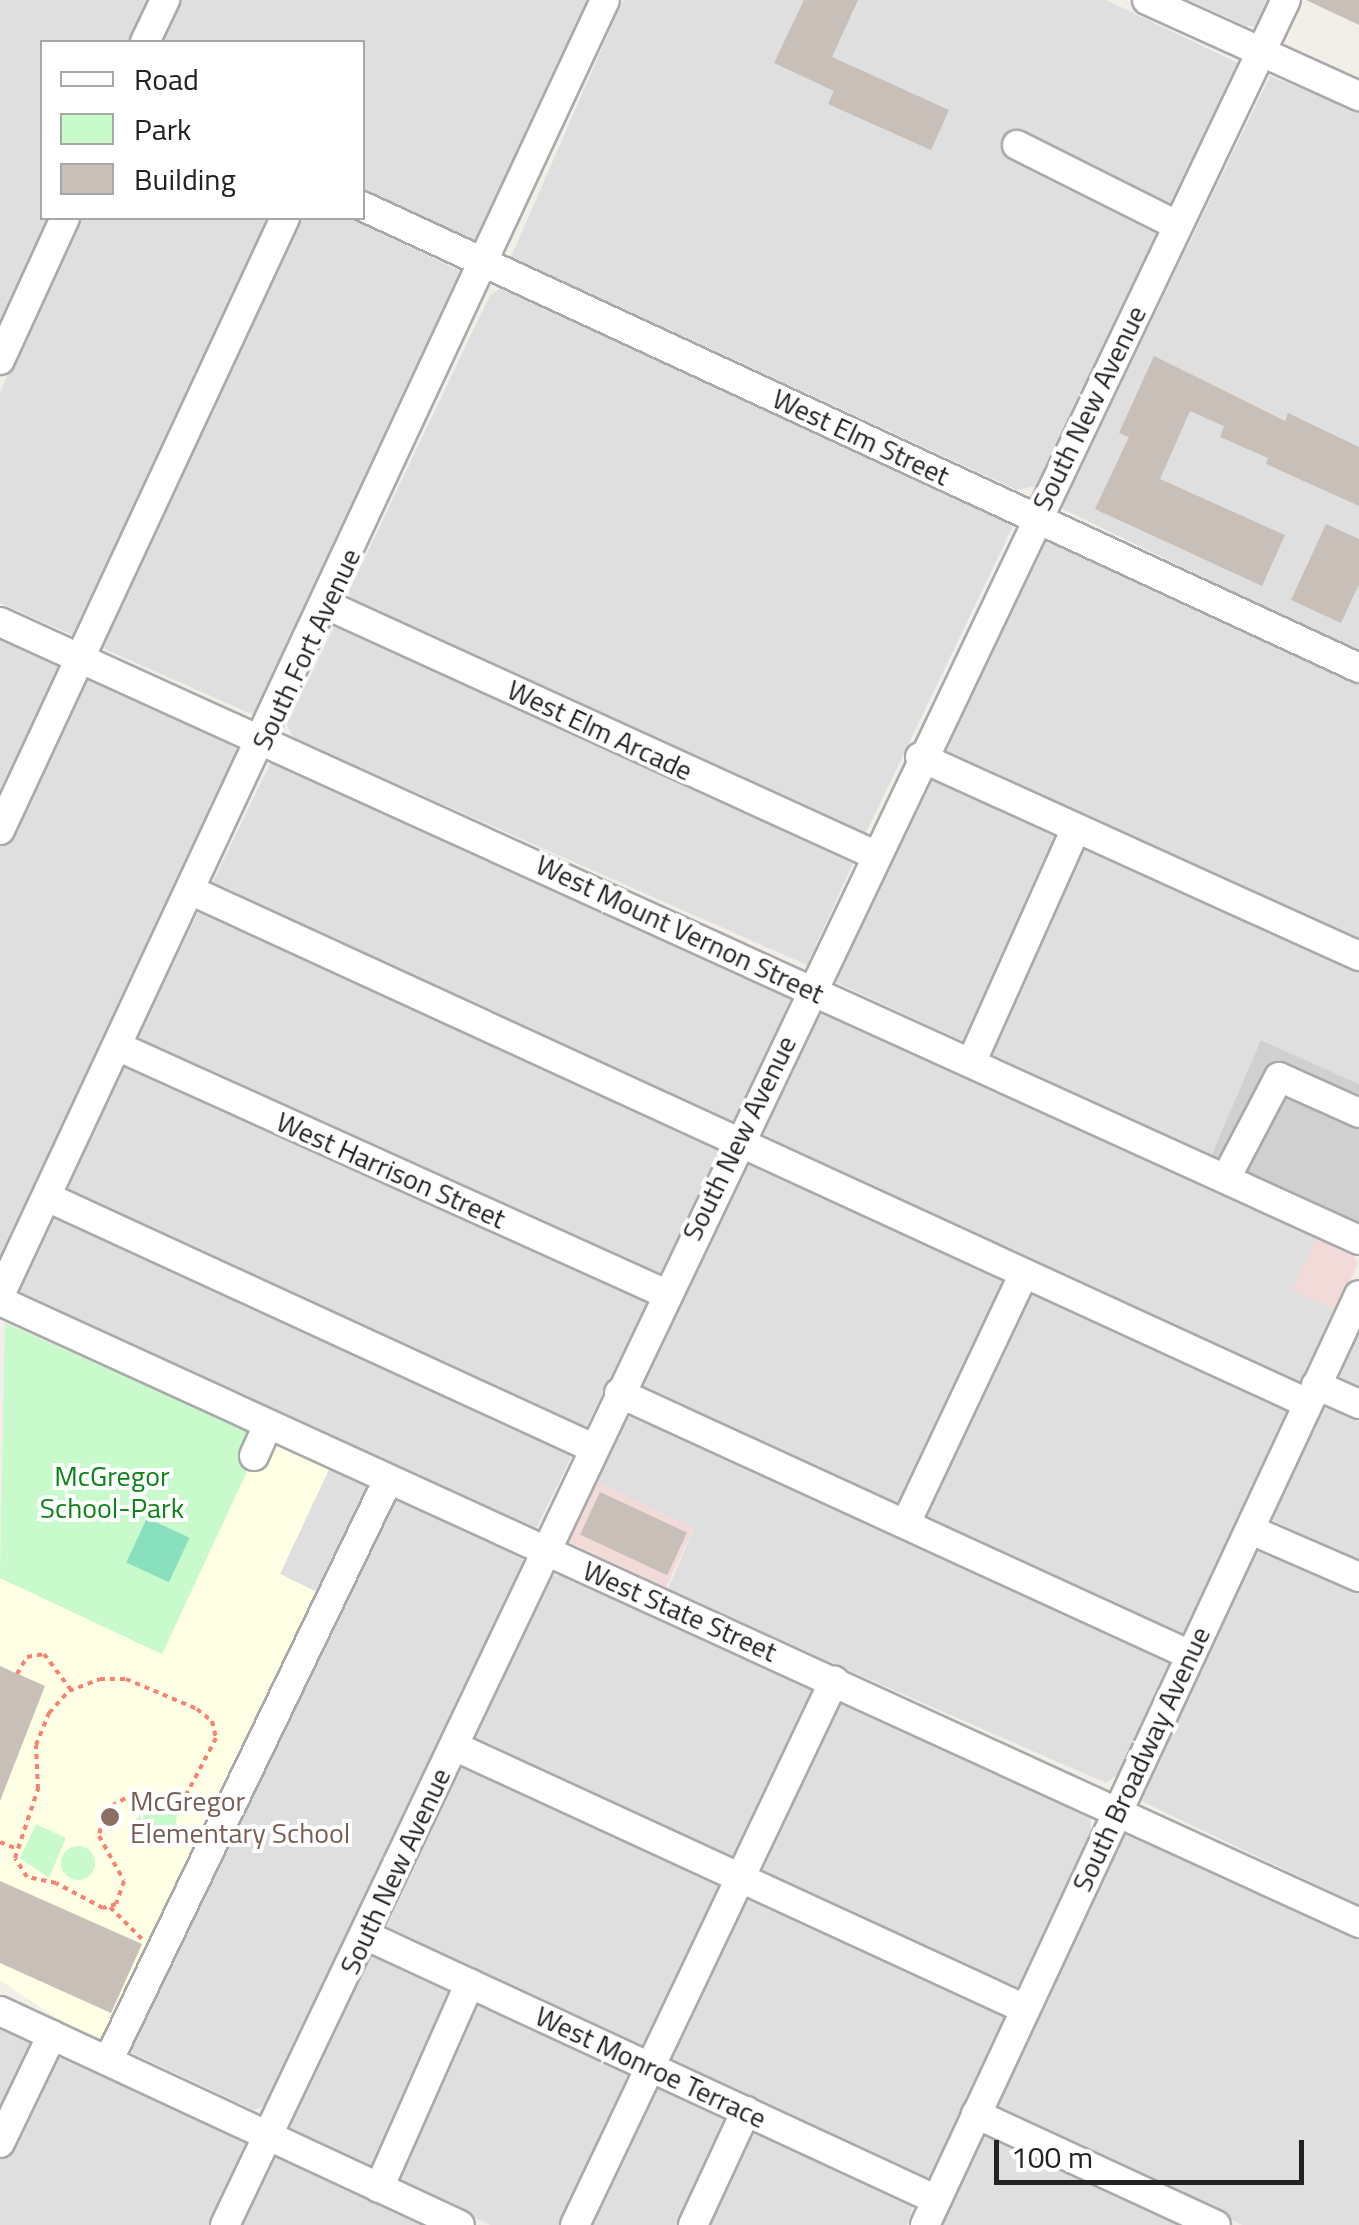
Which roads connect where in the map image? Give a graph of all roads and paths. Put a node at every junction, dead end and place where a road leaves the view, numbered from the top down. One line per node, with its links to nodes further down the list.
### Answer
1 (165, 0): 5 (street)
2 (605, 0): 13 (street, South Fort Avenue)
3 (1147, 0): 6 (street)
4 (1286, 0): 6 (street, South New Avenue)
5 (147, 40)
6 (1261, 52): 7 (street); 12 (street, South New Avenue)
7 (1359, 96)
8 (1017, 145): 12 (street)
9 (365, 207): 13 (street, West Elm Street)
10 (64, 220): 14 (street)
11 (283, 220): 18 (street)
12 (1177, 225): 15 (street, South New Avenue)
13 (486, 262): 15 (street, West Elm Street); 16 (street, South Fort Avenue)
14 (0, 360)
15 (1036, 518): 19 (street, West Elm Street); 21 (street, South New Avenue)
16 (327, 605): 20 (street, South Fort Avenue); 24 (street, West Elm Arcade)
17 (0, 622): 18 (street, West Mount Vernon Street)
18 (80, 657): 20 (street, West Mount Vernon Street); 23 (street)
19 (1359, 668)
20 (265, 739): 25 (street, South Fort Avenue); 27 (street, West Mount Vernon Street)
21 (920, 757): 22 (street); 24 (street, South New Avenue)
22 (1076, 828): 26 (street); 29 (street)
23 (0, 830)
24 (873, 854): 27 (street, South New Avenue)
25 (192, 892): 28 (street, South Fort Avenue); 31 (street)
26 (1359, 956)
27 (812, 989): 29 (street, West Mount Vernon Street); 31 (street, South New Avenue)
28 (119, 1046): 33 (street, South Fort Avenue); 36 (street, West Harrison Street)
29 (972, 1063): 32 (street, West Mount Vernon Street)
30 (1359, 1113): 32 (street)
31 (739, 1140): 35 (street); 36 (street, South New Avenue)
32 (1226, 1178): 34 (street, West Mount Vernon Street)
33 (47, 1197): 38 (street, South Fort Avenue); 43 (street)
34 (1359, 1240)
35 (1023, 1276): 40 (street); 46 (street)
36 (664, 1293): 39 (street, South New Avenue)
37 (1359, 1295): 40 (street, South Broadway Avenue)
38 (0, 1298): 42 (street, West State Street)
39 (619, 1393): 43 (street, South New Avenue); 46 (street)
40 (1311, 1394): 41 (street); 47 (street, South Broadway Avenue)
41 (1359, 1404)
42 (267, 1427): 44 (street); 45 (street, West State Street)
43 (593, 1448): 48 (street, South New Avenue)
44 (254, 1456)
45 (387, 1482): 48 (street, West State Street); 67 (street)
46 (906, 1523): 50 (street)
47 (1251, 1530): 49 (street); 50 (street, South Broadway Avenue)
48 (544, 1555): 52 (street, West State Street); 54 (street, South New Avenue)
49 (1359, 1577)
50 (1188, 1654): 55 (street, South Broadway Avenue)
51 (16, 1674): 53 (path)
52 (834, 1681): 55 (street, West State Street); 58 (street)
53 (71, 1690): 57 (path); 59 (path)
54 (454, 1746): 58 (street); 61 (street, South New Avenue)
55 (1118, 1811): 60 (street, West State Street); 64 (street, South Broadway Avenue)
56 (0, 1842): 57 (path)
57 (15, 1848): 59 (path)
58 (738, 1878): 64 (street); 68 (street)
59 (110, 1908): 62 (path)
60 (1359, 1923)
61 (365, 1934): 63 (street, West Monroe Terrace); 71 (street, South New Avenue)
62 (146, 1944)
63 (470, 1983): 68 (street, West Monroe Terrace); 73 (street)
64 (1025, 2009): 70 (street, South Broadway Avenue)
65 (0, 2011): 66 (street)
66 (52, 2034): 67 (street); 72 (street)
67 (110, 2060): 71 (street)
68 (650, 2066): 69 (street, West Monroe Terrace); 77 (street)
69 (746, 2111): 74 (street, West Monroe Terrace); 78 (street)
70 (976, 2114): 74 (street, South Broadway Avenue); 79 (street)
71 (268, 2134): 73 (street); 75 (street, South New Avenue)
72 (0, 2143)
73 (379, 2188): 76 (street)
74 (931, 2212)
75 (225, 2225)
76 (460, 2225)
77 (576, 2225)
78 (693, 2225)
79 (1216, 2225)

